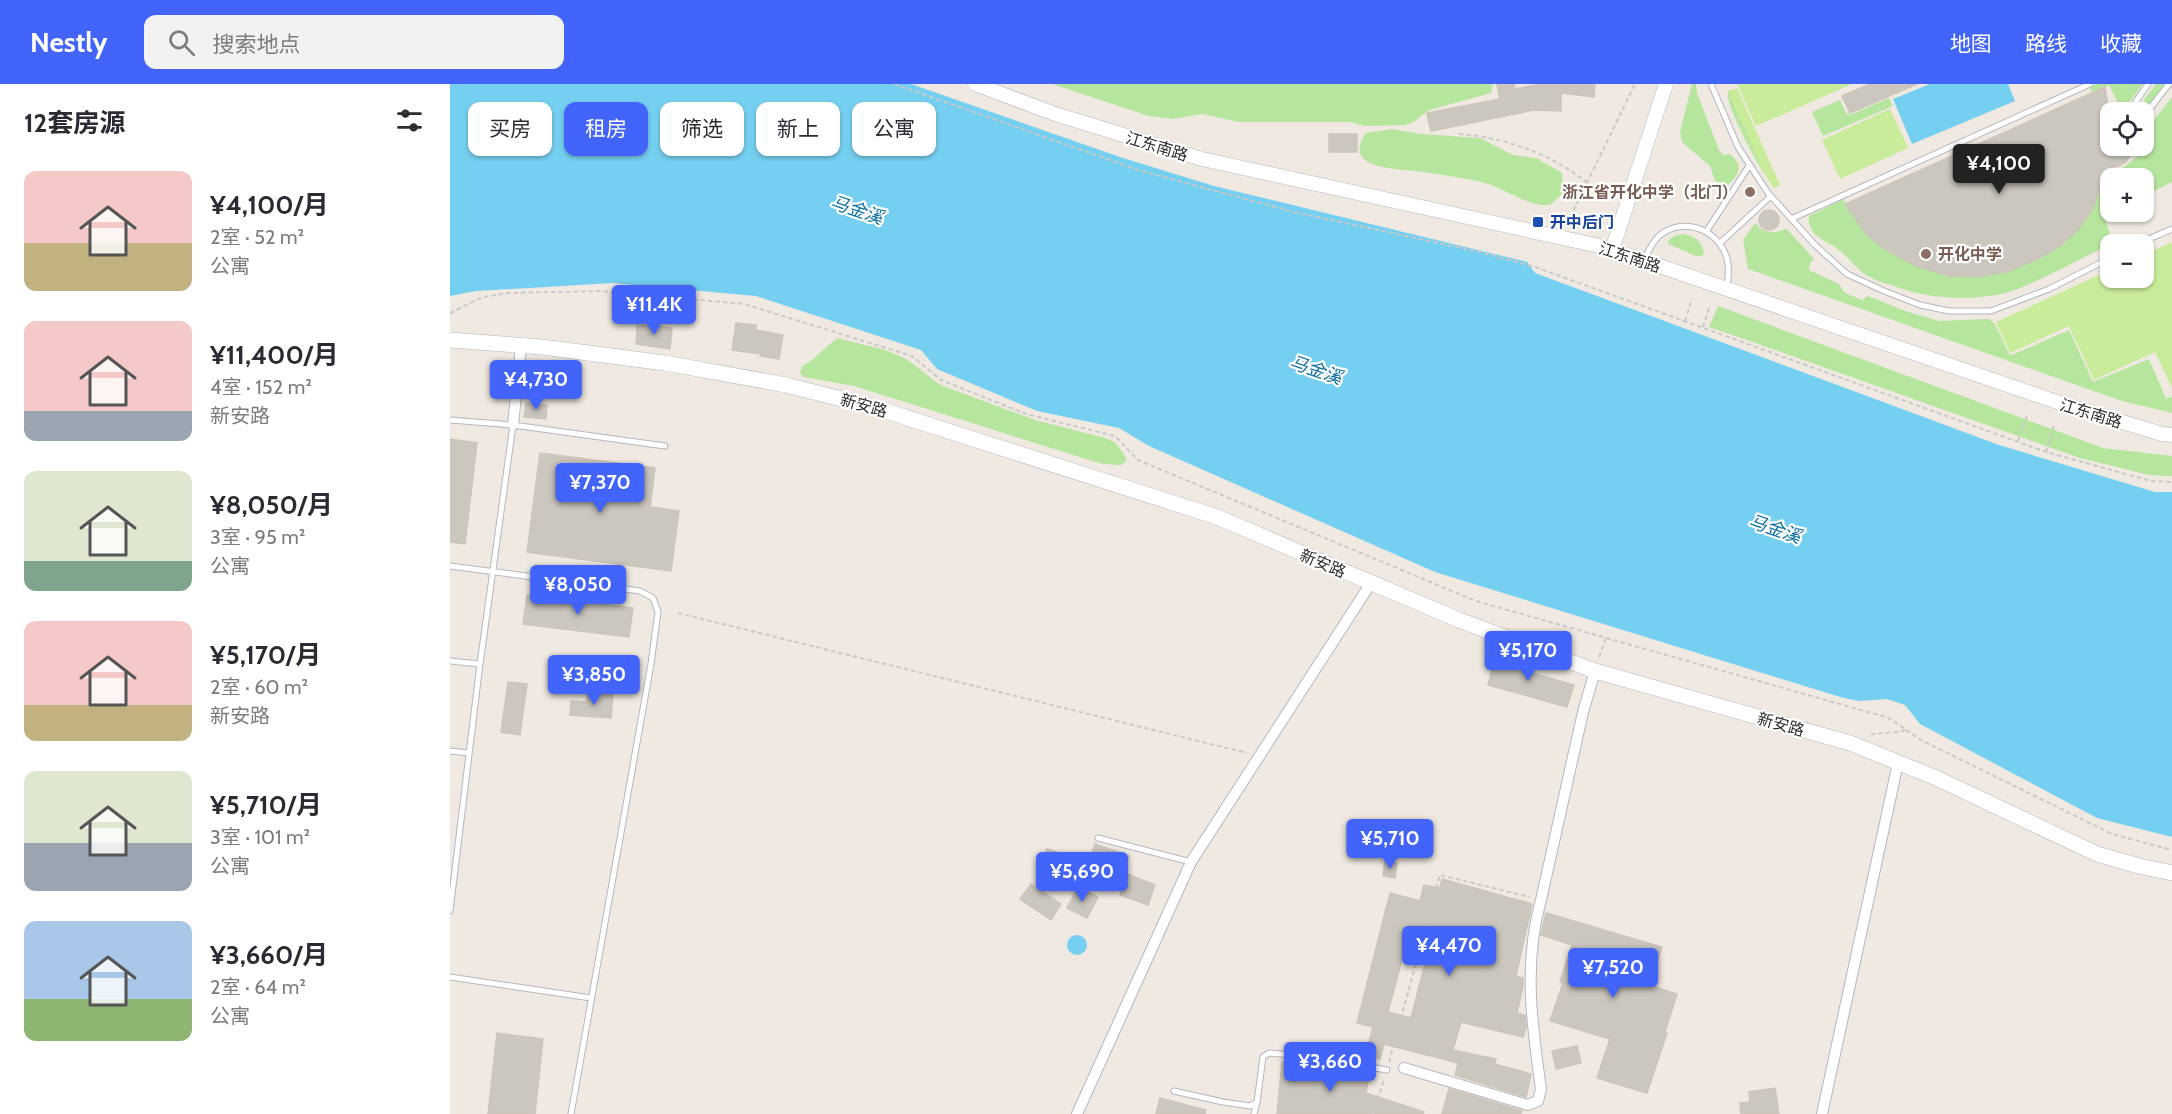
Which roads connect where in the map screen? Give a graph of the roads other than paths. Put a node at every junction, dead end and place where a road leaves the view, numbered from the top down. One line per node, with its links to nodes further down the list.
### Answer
1 (975, 84): 16 (street, 江东南路)
2 (1666, 84): 16 (street)
3 (1711, 84): 9 (lane)
4 (2091, 84): 11 (lane)
5 (2148, 84): 7 (lane)
6 (2169, 84): 8 (lane)
7 (2135, 102)
8 (2154, 103)
9 (1749, 166): 10 (lane); 13 (lane)
10 (1771, 196): 11 (lane); 15 (lane)
11 (1791, 219): 18 (lane)
12 (2172, 229): 14 (lane)
13 (1706, 232): 15 (lane); 17 (lane)
14 (2154, 237)
15 (1720, 243): 19 (lane)
16 (1612, 250): 17 (street, 江东南路)
17 (1644, 261): 19 (street, 江东南路)
18 (2100, 263)
19 (1727, 290): 24 (street, 江东南路)
20 (450, 340): 21 (main road, 新安路)
21 (521, 346): 23 (street); 28 (main road, 新安路)
22 (450, 420): 23 (lane)
23 (513, 425): 25 (lane); 27 (lane)
24 (2172, 435)
25 (665, 446)
26 (450, 566): 27 (lane)
27 (493, 571): 30 (lane); 40 (lane)
28 (1371, 583): 31 (main road, 新安路); 36 (street)
29 (450, 661): 30 (lane)
30 (480, 664): 33 (lane)
31 (1594, 671): 34 (main road, 新安路); 41 (street)
32 (450, 751): 33 (lane)
33 (469, 753): 38 (lane)
34 (1898, 763): 37 (main road, 新安路); 48 (street)
35 (1098, 838): 36 (lane)
36 (1191, 862): 46 (street)
37 (2172, 873)
38 (450, 911)
39 (450, 977): 40 (lane)
40 (591, 998): 45 (lane)
41 (1404, 1068)
42 (1387, 1070): 44 (lane)
43 (1174, 1091): 44 (lane)
44 (1257, 1102): 47 (lane)
45 (571, 1114)
46 (1077, 1114)
47 (1254, 1114)
48 (1822, 1114)

